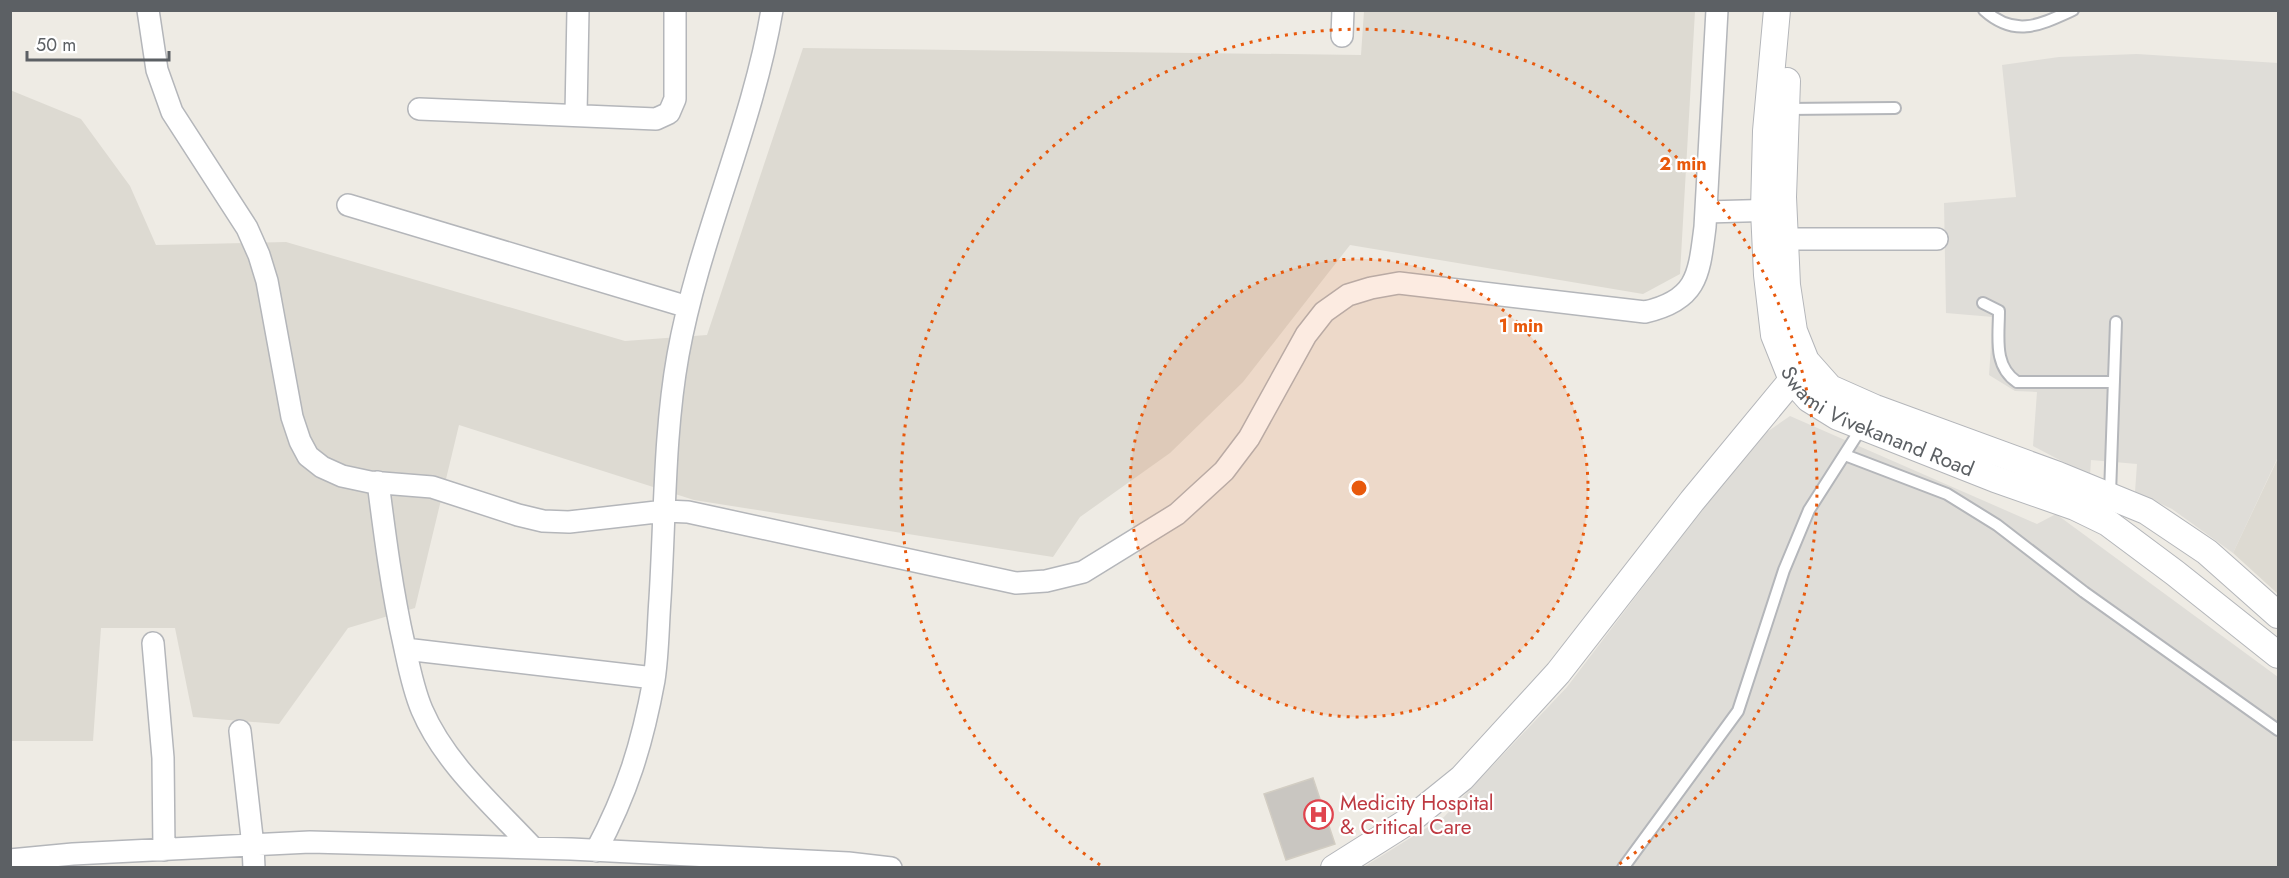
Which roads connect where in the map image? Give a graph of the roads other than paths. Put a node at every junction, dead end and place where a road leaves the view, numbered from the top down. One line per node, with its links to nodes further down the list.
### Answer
1 (148, 10): 28 (street)
2 (578, 10): 15 (street)
3 (675, 10): 15 (street)
4 (772, 10): 22 (street)
5 (1343, 10): 11 (street)
6 (1717, 10): 18 (street)
7 (1777, 10): 14 (street, Swami Vivekanand Road)
8 (1793, 10): 14 (street, Swami Vivekanand Road)
9 (1984, 10): 10 (lane)
10 (2073, 10)
11 (1342, 36)
12 (1895, 108): 14 (lane)
13 (419, 109): 15 (street)
14 (1777, 109): 17 (street, Swami Vivekanand Road)
15 (576, 114)
16 (348, 205): 22 (street)
17 (1774, 210): 18 (street); 19 (street, Swami Vivekanand Road); 24 (street, Swami Vivekanand Road)
18 (1706, 212): 30 (street)
19 (1784, 239): 20 (street); 29 (street, Swami Vivekanand Road)
20 (1937, 239)
21 (1983, 303): 25 (lane)
22 (688, 307): 30 (street)
23 (2116, 322): 25 (lane)
24 (1792, 380): 26 (street, Swami Vivekanand Road); 47 (street)
25 (2114, 382): 29 (lane)
26 (1862, 427): 27 (lane); 34 (street, Swami Vivekanand Road)
27 (1845, 455): 36 (lane); 48 (lane)
28 (378, 483): 30 (street); 33 (street)
29 (2110, 495): 31 (street)
30 (665, 511): 35 (street)
31 (2278, 615)
32 (153, 643): 40 (street)
33 (405, 650): 35 (street); 39 (street)
34 (2278, 655)
35 (654, 678): 41 (street)
36 (2278, 730)
37 (240, 732): 38 (street)
38 (253, 846): 39 (street); 40 (street); 45 (street)
39 (533, 848): 42 (street)
40 (164, 850): 44 (street)
41 (596, 851): 42 (street); 46 (street)
42 (573, 858)
43 (10, 860): 44 (street)
44 (73, 861)
45 (254, 867)
46 (891, 867)
47 (1334, 867)
48 (1623, 867)

